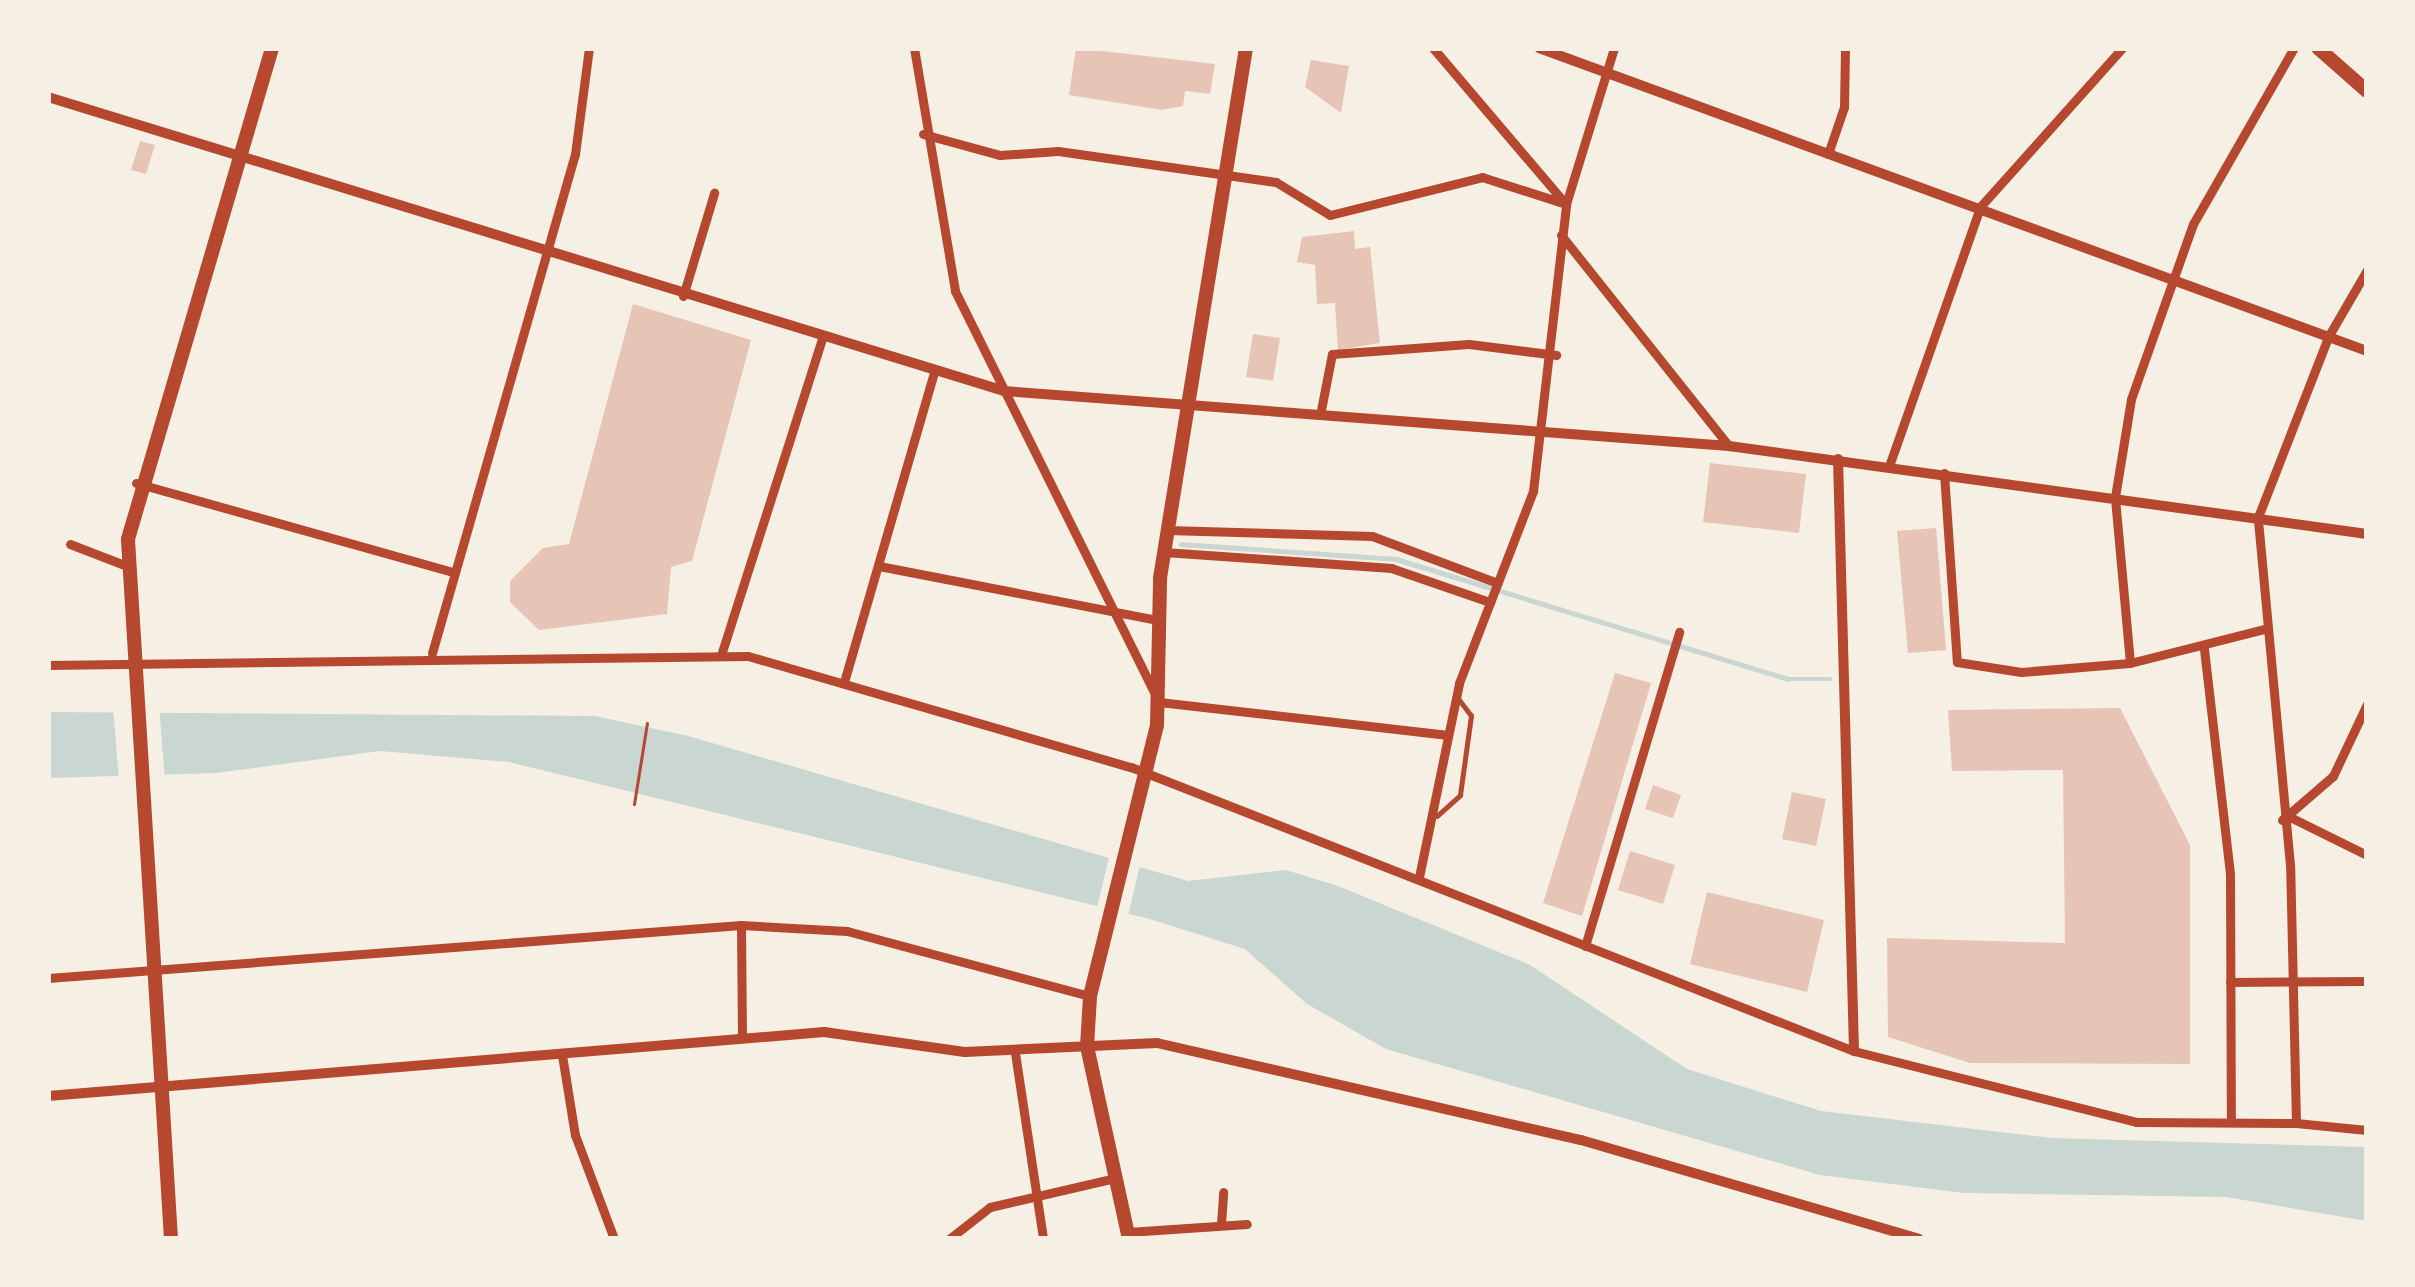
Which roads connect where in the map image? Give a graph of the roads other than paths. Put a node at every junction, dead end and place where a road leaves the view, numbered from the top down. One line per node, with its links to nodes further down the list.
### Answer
1 (590, 48): 23 (street)
2 (914, 48): 15 (street)
3 (1246, 48): 18 (main road)
4 (1433, 48): 20 (street)
5 (1539, 48): 12 (street)
6 (1614, 48): 12 (street)
7 (1845, 48): 16 (street)
8 (2122, 48): 21 (street)
9 (2294, 48): 25 (street)
10 (2318, 48): 13 (main road)
11 (268, 50): 17 (main road)
12 (1609, 74): 16 (street); 20 (street)
13 (2364, 83)
14 (48, 97): 17 (street)
15 (923, 134): 18 (street); 32 (street)
16 (1828, 154): 21 (street)
17 (238, 157): 23 (street); 40 (main road)
18 (1225, 176): 20 (street); 33 (main road)
19 (714, 193): 26 (street)
20 (1566, 204): 22 (street)
21 (1980, 207): 25 (street); 38 (street)
22 (1561, 235): 30 (street); 36 (street)
23 (545, 251): 26 (street); 49 (street)
24 (2367, 270): 27 (street)
25 (2174, 278): 27 (street); 41 (street)
26 (683, 296): 28 (street)
27 (2328, 337): 29 (street); 42 (street)
28 (822, 340): 31 (street); 57 (street)
29 (2367, 351)
30 (1556, 355): 34 (street); 35 (street)
31 (933, 376): 32 (street); 48 (street)
32 (1004, 391): 33 (street); 52 (street)
33 (1188, 407): 34 (street); 43 (main road)
34 (1320, 415): 35 (street)
35 (1545, 431): 36 (street); 50 (street)
36 (1729, 446): 37 (street)
37 (1838, 459): 38 (street); 82 (street)
38 (1889, 466): 39 (street)
39 (1944, 473): 41 (street); 59 (street)
40 (136, 483): 47 (main road); 49 (street)
41 (2115, 497): 42 (street); 59 (street)
42 (2258, 517): 44 (street); 54 (street)
43 (1167, 530): 46 (main road); 50 (street)
44 (2367, 534)
45 (70, 544): 47 (street)
46 (1164, 552): 51 (street); 53 (main road)
47 (127, 566): 60 (main road)
48 (880, 566): 52 (street); 62 (street)
49 (453, 572): 58 (street)
50 (1498, 583): 51 (street)
51 (1490, 602): 63 (street)
52 (1108, 610): 53 (street); 64 (street)
53 (1158, 620): 64 (main road)
54 (2268, 628): 56 (street); 69 (street)
55 (1679, 632): 73 (street)
56 (2204, 649): 59 (street); 78 (street)
57 (722, 652): 58 (street); 62 (street)
58 (432, 653): 60 (street)
59 (2130, 663)
60 (133, 664): 61 (street); 74 (main road)
61 (48, 665)
62 (844, 682): 67 (street)
63 (1456, 697): 66 (street); 68 (lane)
64 (1159, 702): 66 (street); 67 (main road)
65 (2367, 704): 69 (street)
66 (1448, 735): 68 (street)
67 (1145, 775): 71 (street); 79 (main road)
68 (1437, 816): 71 (street)
69 (2287, 819): 70 (street); 76 (street)
70 (2367, 855)
71 (1419, 877): 73 (street)
72 (741, 925): 74 (street); 79 (street); 80 (street)
73 (1585, 946): 82 (street)
74 (158, 973): 75 (street); 85 (main road)
75 (48, 978)
76 (2297, 981): 77 (street); 78 (street); 88 (street)
77 (2367, 981)
78 (2230, 982): 87 (street)
79 (1090, 995): 81 (main road)
80 (742, 1037): 83 (street); 84 (street)
81 (1087, 1047): 83 (street); 90 (main road); 94 (street)
82 (1853, 1051): 87 (street)
83 (1015, 1053): 91 (street)
84 (562, 1055): 85 (street); 98 (street)
85 (165, 1087): 86 (street); 97 (main road)
86 (48, 1096)
87 (2231, 1122): 88 (street)
88 (2296, 1123): 89 (street)
89 (2367, 1130)
90 (1116, 1178): 91 (street); 95 (main road)
91 (1035, 1192): 99 (street); 100 (street)
92 (1223, 1192): 93 (street)
93 (1221, 1224): 95 (street); 96 (street)
94 (1874, 1225): 101 (street); 102 (street)
95 (1129, 1236)
96 (1238, 1238)
97 (171, 1239)
98 (614, 1239)
99 (949, 1239)
100 (1043, 1239)
101 (1873, 1239)
102 (1919, 1239)

